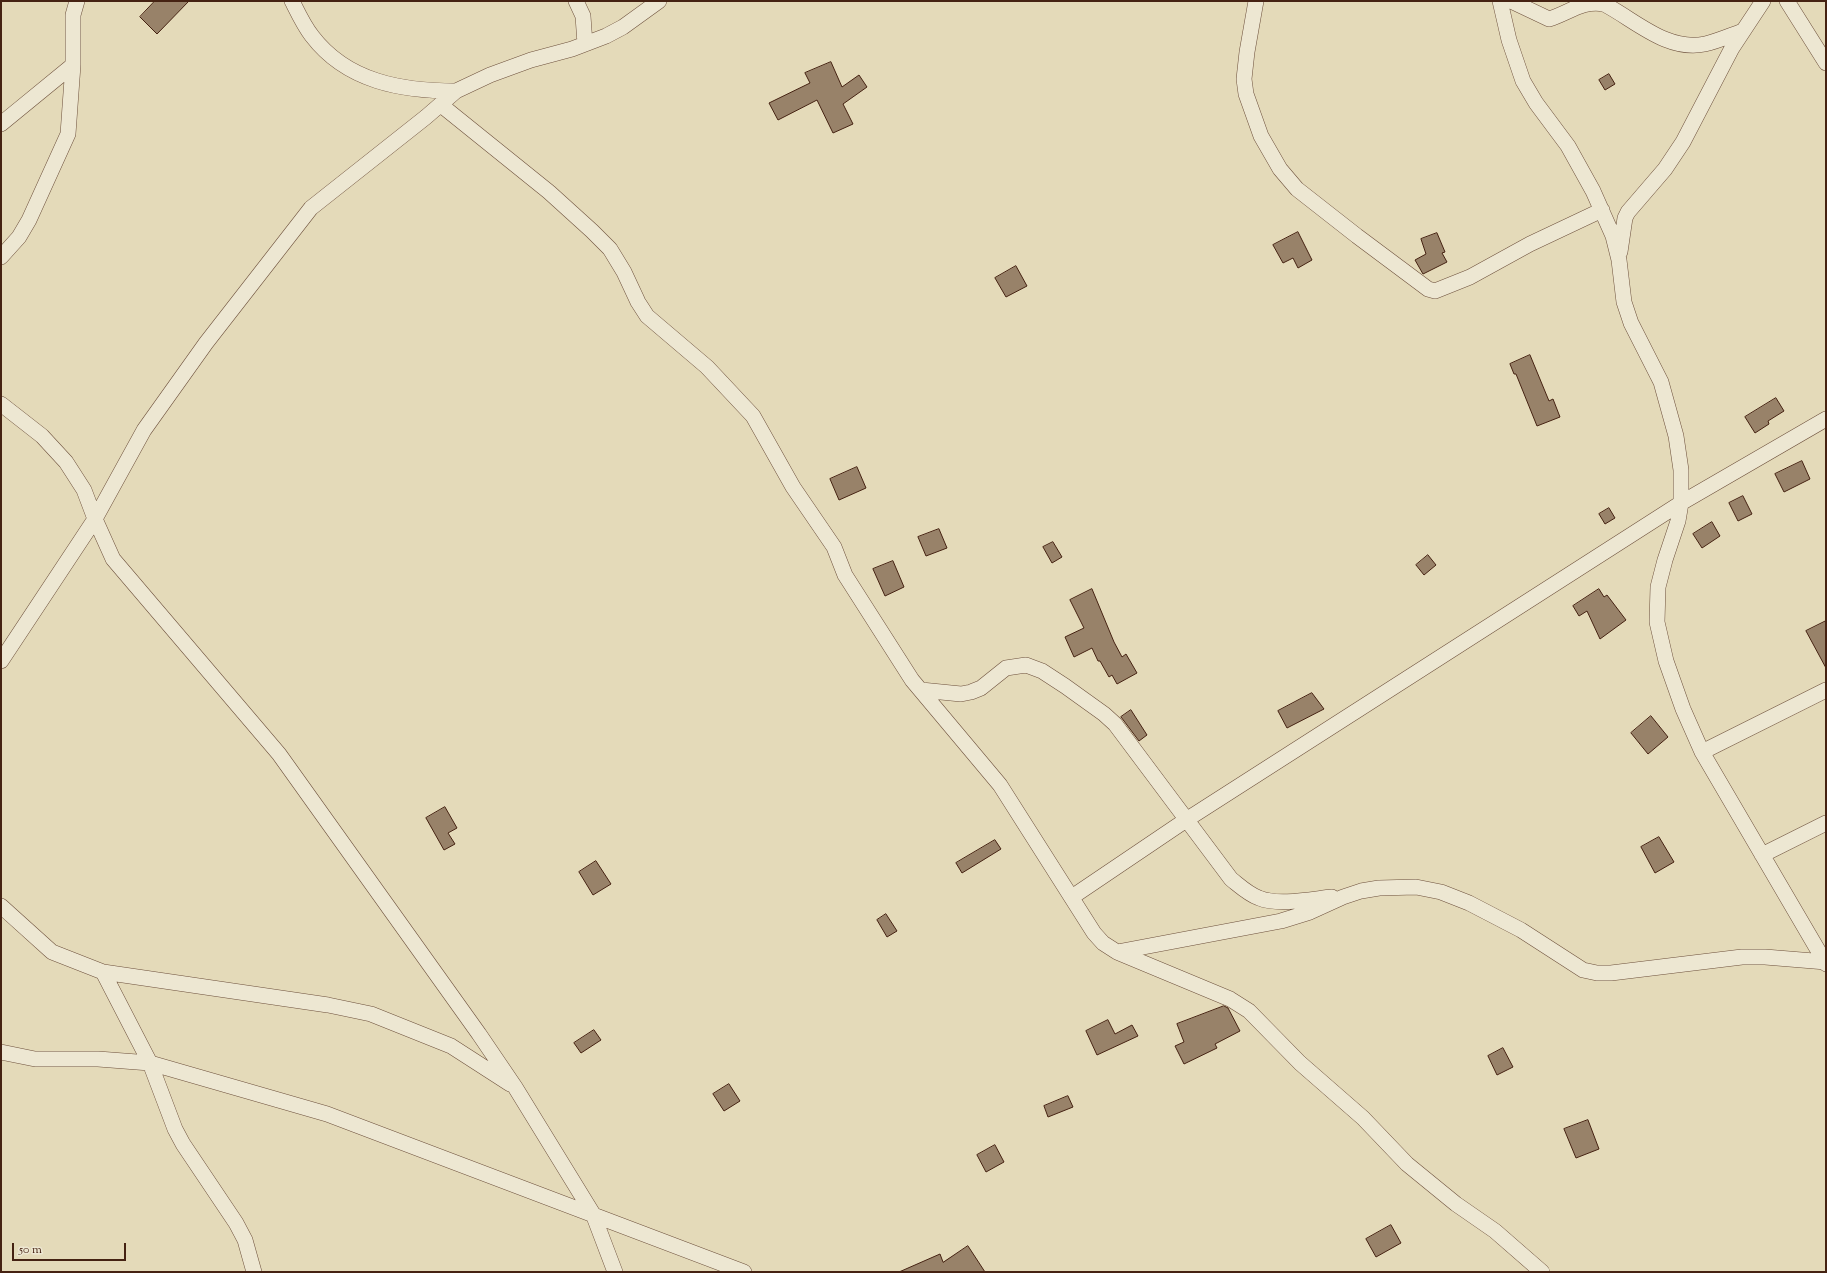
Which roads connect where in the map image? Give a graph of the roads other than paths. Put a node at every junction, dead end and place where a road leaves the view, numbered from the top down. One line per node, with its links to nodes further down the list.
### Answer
1 (77, 1): 13 (street)
2 (292, 1): 14 (street)
3 (576, 1): 11 (street)
4 (659, 1): 11 (street)
5 (1256, 1): 17 (street)
6 (1500, 1): 17 (street)
7 (1511, 1): 10 (street)
8 (1763, 1): 10 (street)
9 (1786, 1): 12 (street)
10 (1743, 31): 19 (street)
11 (585, 44): 14 (street)
12 (1826, 63)
13 (73, 65): 16 (street); 18 (street)
14 (456, 91): 15 (street)
15 (441, 105): 23 (street); 25 (street)
16 (1, 124)
17 (1602, 210): 19 (street)
18 (1, 256)
19 (1619, 260): 22 (street)
20 (1, 404): 23 (street)
21 (1826, 419): 22 (street)
22 (1681, 503): 27 (street); 28 (street)
23 (95, 519): 24 (street); 39 (street)
24 (1, 661)
25 (921, 690): 28 (street); 32 (street)
26 (1826, 690): 27 (street)
27 (1702, 752): 30 (street)
28 (1186, 820): 31 (street); 32 (street)
29 (1826, 823): 30 (street)
30 (1762, 855): 35 (street)
31 (1343, 896): 34 (street); 35 (street)
32 (1072, 897): 34 (street)
33 (1, 906): 36 (street)
34 (1117, 952): 44 (street)
35 (1826, 963)
36 (103, 972): 38 (street); 39 (street)
37 (1, 1052): 38 (street)
38 (150, 1063): 40 (street); 41 (street)
39 (515, 1087): 40 (street)
40 (593, 1214): 42 (street); 43 (street)
41 (254, 1272)
42 (615, 1272)
43 (744, 1272)
44 (1542, 1272)

